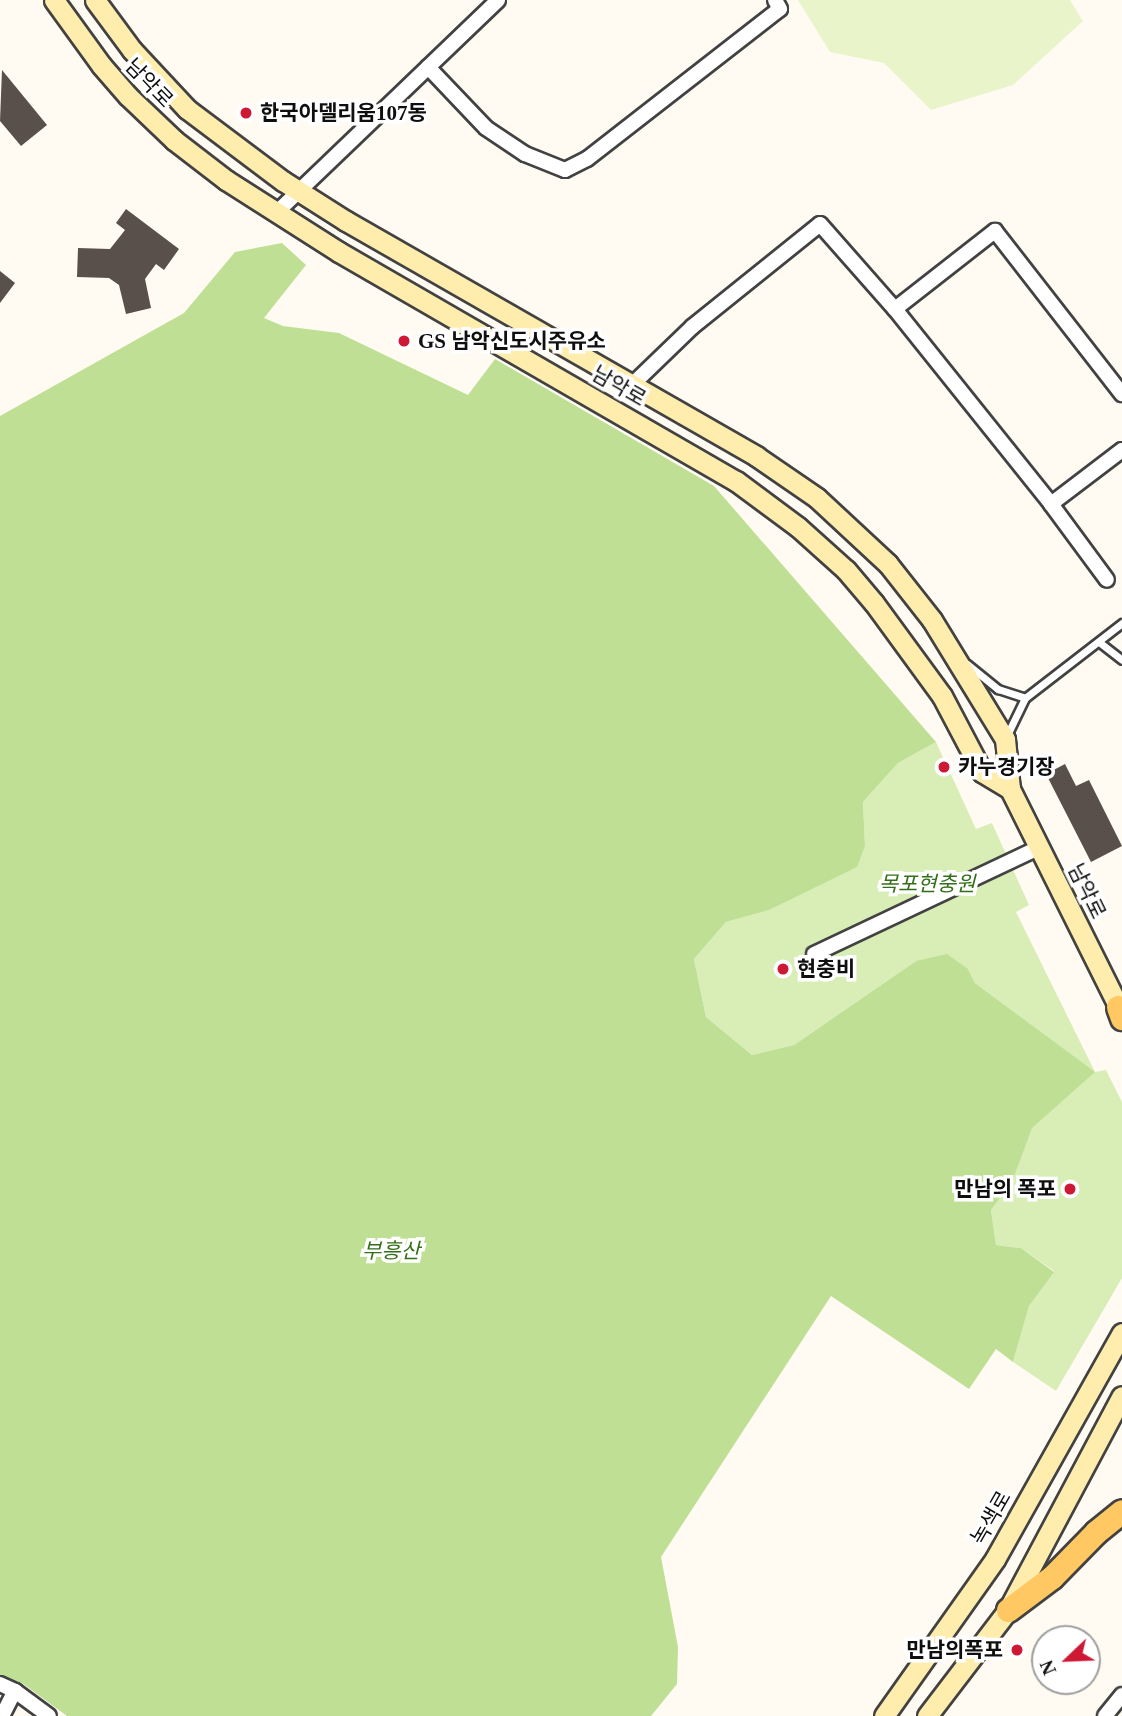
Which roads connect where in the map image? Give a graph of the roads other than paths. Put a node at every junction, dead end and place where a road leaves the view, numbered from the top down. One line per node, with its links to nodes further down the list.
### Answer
1 (54, 0): 7 (street, 남악로)
2 (95, 0): 6 (street, 남악로)
3 (498, 0): 5 (street)
4 (775, 0): 5 (street)
5 (428, 67): 6 (street)
6 (299, 192): 7 (street); 9 (street, 남악로)
7 (275, 214): 20 (street, 남악로)
8 (895, 309): 9 (street); 10 (street); 12 (street)
9 (633, 384): 16 (street, 남악로)
10 (1122, 394)
11 (1122, 450): 12 (street)
12 (1051, 504): 13 (street)
13 (1107, 580)
14 (1122, 623): 15 (lane)
15 (1099, 642): 17 (lane); 18 (lane)
16 (953, 653): 18 (lane); 19 (street, 남악로)
17 (1122, 660)
18 (1025, 698): 19 (lane)
19 (1005, 739): 20 (street, 남악로)
20 (1010, 789): 21 (street, 남악로)
21 (1040, 846): 22 (street); 23 (street, 남악로)
22 (814, 954)
23 (1121, 1012)
24 (1122, 1333): 33 (street, 녹색로)
25 (1122, 1396): 27 (street)
26 (1122, 1511): 27 (main road)
27 (1008, 1610): 34 (street)
28 (0, 1684): 29 (street)
29 (15, 1691): 31 (street); 32 (street)
30 (1122, 1695): 35 (street)
31 (2, 1716)
32 (49, 1716)
33 (884, 1716)
34 (927, 1716)
35 (1105, 1716)

